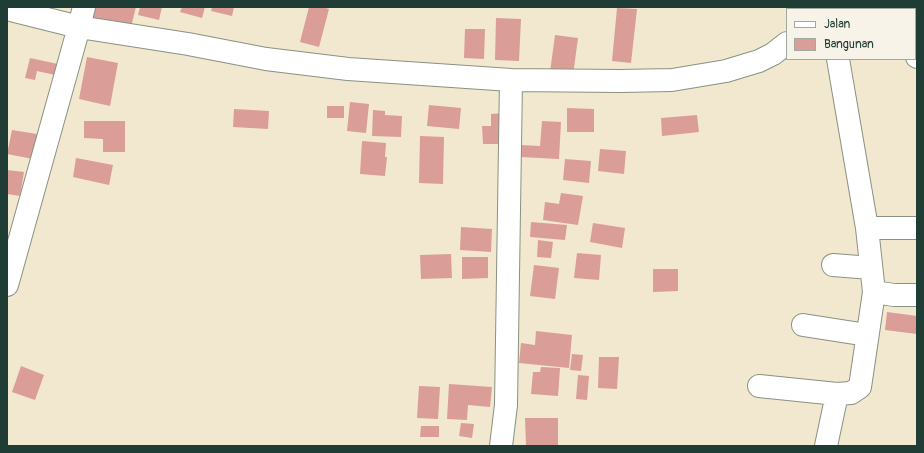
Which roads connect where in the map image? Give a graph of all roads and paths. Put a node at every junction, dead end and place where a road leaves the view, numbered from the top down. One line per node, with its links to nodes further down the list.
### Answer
1 (7, 9): 2 (street)
2 (81, 17): 5 (street); 10 (street)
3 (786, 44): 5 (street)
4 (838, 60): 6 (street)
5 (511, 80): 17 (street)
6 (867, 228): 7 (street); 9 (street)
7 (917, 228)
8 (833, 265): 9 (street)
9 (871, 268): 11 (street)
10 (7, 285)
11 (874, 292): 12 (street); 14 (street)
12 (917, 296)
13 (803, 325): 14 (street)
14 (867, 335): 16 (street)
15 (759, 386): 16 (street)
16 (837, 394): 18 (street)
17 (501, 446)
18 (826, 446)

